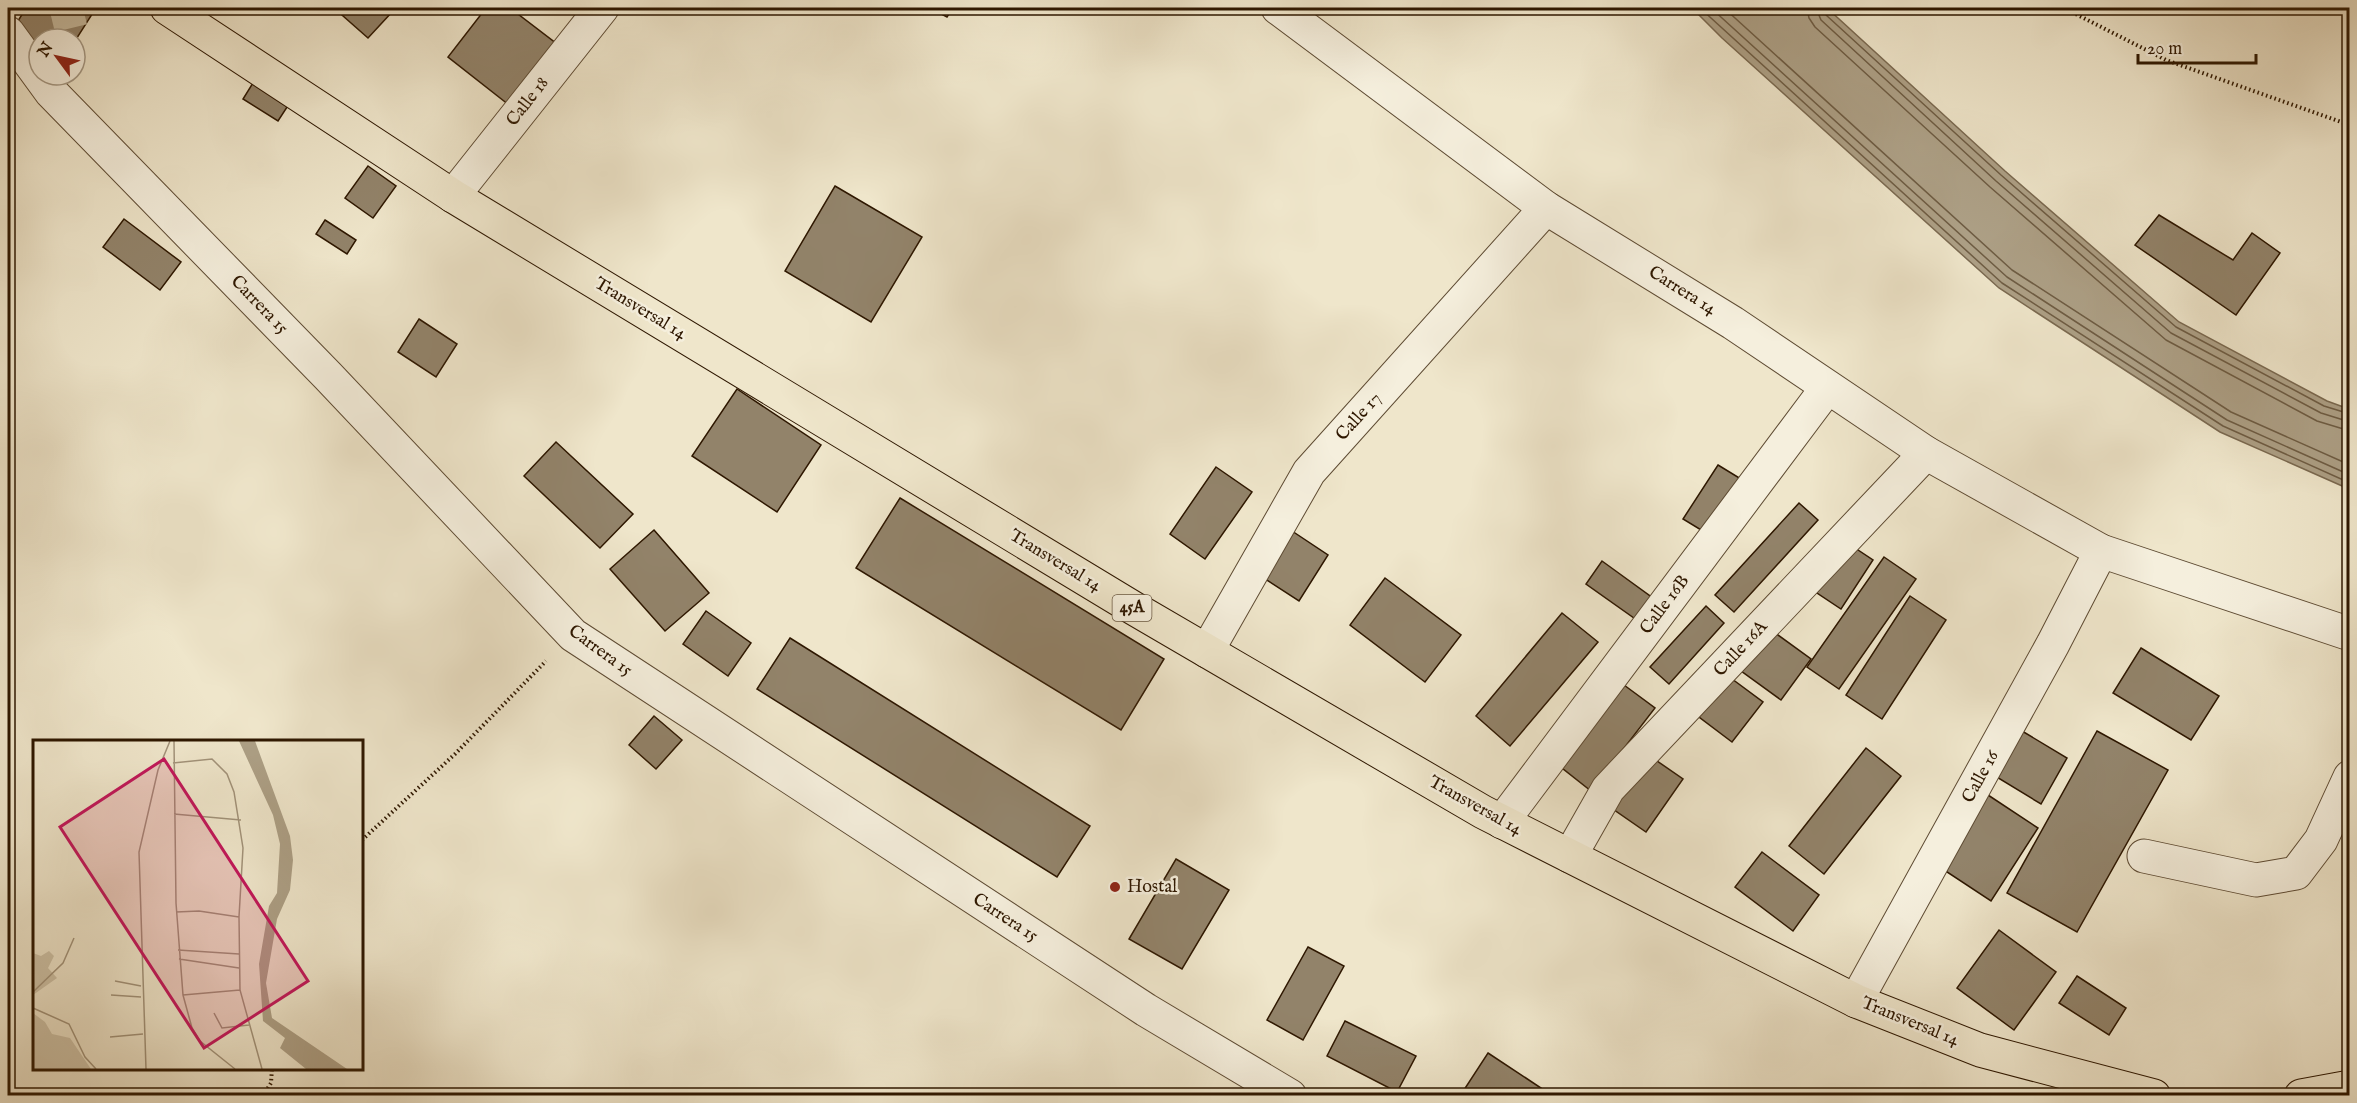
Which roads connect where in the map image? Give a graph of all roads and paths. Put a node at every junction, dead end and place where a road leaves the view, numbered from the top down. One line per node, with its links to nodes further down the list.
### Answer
1 (166, 8): 9 (highway, Transversal 14 / 45A)
2 (602, 8): 9 (street, Calle 18)
3 (1278, 8): 10 (street, Carrera 14)
4 (2064, 8): 8 (path)
5 (8, 33): 6 (street, Carrera 15)
6 (27, 51)
7 (49, 87): 15 (street, Carrera 15)
8 (2349, 125)
9 (453, 196): 16 (highway, Transversal 14 / 45A)
10 (1546, 208): 11 (street, Carrera 14); 16 (street, Calle 17)
11 (1827, 388): 12 (street, Carrera 14); 18 (street, Calle 16B)
12 (1926, 453): 13 (street, Carrera 14); 20 (street, Calle 16A)
13 (2102, 551): 14 (street, Carrera 14); 22 (street, Calle 16)
14 (2349, 634)
15 (573, 635): 19 (path); 26 (street, Carrera 15)
16 (1207, 651): 18 (highway, Transversal 14 / 45A)
17 (2349, 777): 21 (street)
18 (1502, 822): 20 (highway, Transversal 14 / 45A)
19 (363, 839)
20 (1570, 856): 22 (highway, Transversal 14 / 45A)
21 (2144, 856)
22 (1856, 1001): 27 (highway, Transversal 14 / 45A)
23 (272, 1070): 25 (path)
24 (2349, 1088): 28 (highway)
25 (263, 1095)
26 (1290, 1095)
27 (2154, 1095)
28 (2301, 1095)

